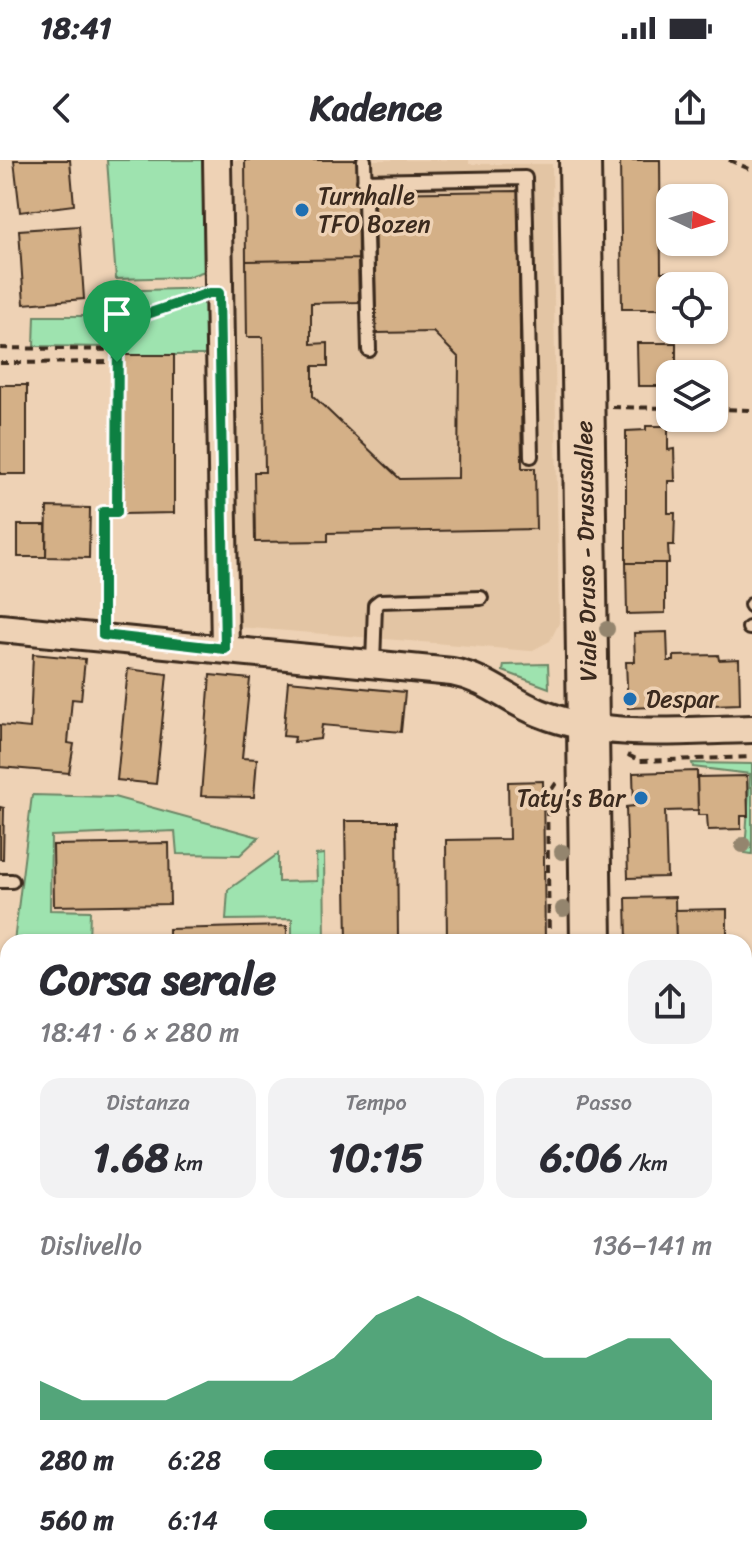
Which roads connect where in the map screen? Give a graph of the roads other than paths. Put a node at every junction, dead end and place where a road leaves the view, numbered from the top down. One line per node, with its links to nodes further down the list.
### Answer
1 (217, 160): 9 (street)
2 (364, 160): 4 (lane)
3 (580, 160): 11 (main road, Viale Druso - Drususallee)
4 (364, 181): 5 (lane); 6 (lane)
5 (369, 350)
6 (531, 456)
7 (481, 598): 10 (lane)
8 (5, 626): 9 (street)
9 (225, 649): 10 (street)
10 (373, 664): 11 (street)
11 (587, 726): 12 (street); 13 (main road, Viale Druso - Drususallee)
12 (752, 729)
13 (591, 934)

